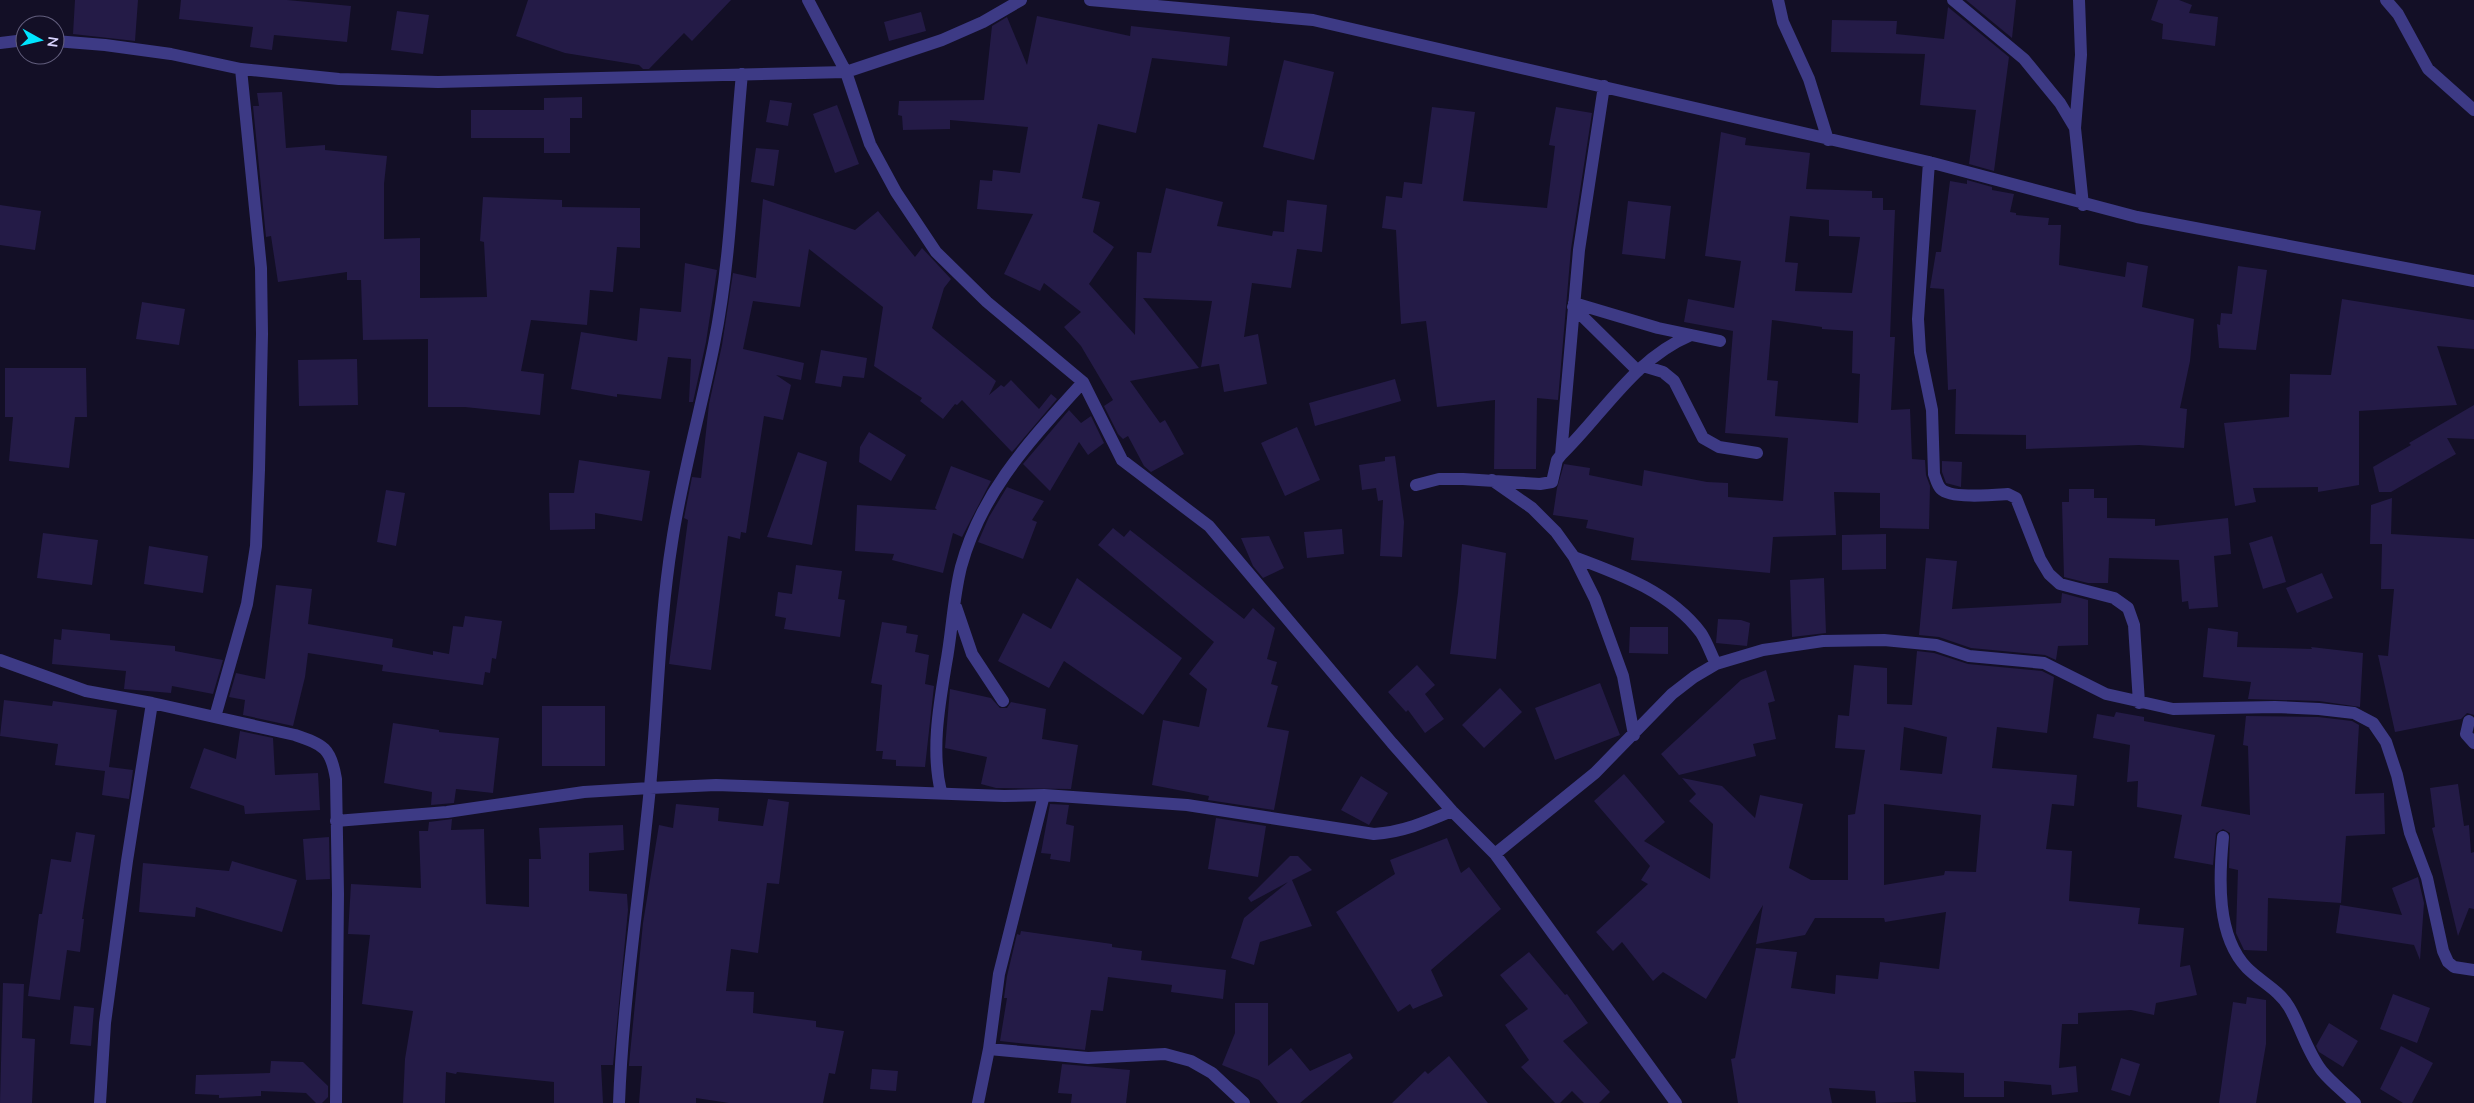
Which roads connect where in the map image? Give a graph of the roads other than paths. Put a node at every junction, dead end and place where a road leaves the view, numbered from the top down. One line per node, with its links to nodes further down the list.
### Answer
1 (808, 0): 12 (street)
2 (1021, 0): 12 (street)
3 (1090, 0): 14 (street)
4 (1778, 0): 17 (street)
5 (1953, 0): 16 (street)
6 (2078, 0): 16 (street)
7 (2386, 0): 15 (street)
8 (15, 41): 9 (street)
9 (0, 43)
10 (65, 43): 11 (street)
11 (241, 69): 13 (street); 37 (street)
12 (846, 72): 13 (street); 25 (street)
13 (742, 74): 41 (street)
14 (1604, 86): 17 (street); 21 (street)
15 (2474, 110)
16 (2075, 128): 19 (street)
17 (1828, 140): 18 (street)
18 (1929, 162): 19 (street); 36 (street)
19 (2083, 205): 20 (street)
20 (2474, 281)
21 (1573, 305): 22 (street); 24 (street); 27 (street)
22 (1692, 335): 23 (street); 24 (street)
23 (1720, 341)
24 (1641, 368): 26 (street); 27 (street)
25 (1083, 382): 31 (street); 44 (street)
26 (1757, 453)
27 (1561, 455): 28 (street)
28 (1492, 480): 29 (street); 30 (street)
29 (1416, 485)
30 (1574, 557): 33 (street); 39 (street)
31 (954, 602): 34 (street); 42 (street)
32 (0, 660): 35 (street)
33 (1716, 664): 36 (street); 39 (street)
34 (1003, 701)
35 (152, 703): 37 (street); 50 (street)
36 (2139, 703): 48 (street)
37 (215, 717): 45 (street)
38 (2469, 721): 40 (street)
39 (1634, 735): 47 (street)
40 (2474, 743)
41 (650, 788): 42 (street); 45 (street); 52 (street)
42 (941, 792): 43 (street)
43 (1044, 795): 44 (street); 49 (street)
44 (1452, 811): 47 (street)
45 (336, 822): 51 (street)
46 (2223, 837): 56 (street)
47 (1495, 854): 55 (street)
48 (2474, 970)
49 (989, 1049): 53 (street); 54 (street)
50 (100, 1103)
51 (336, 1103)
52 (619, 1103)
53 (978, 1103)
54 (1244, 1103)
55 (1676, 1103)
56 (2354, 1103)

